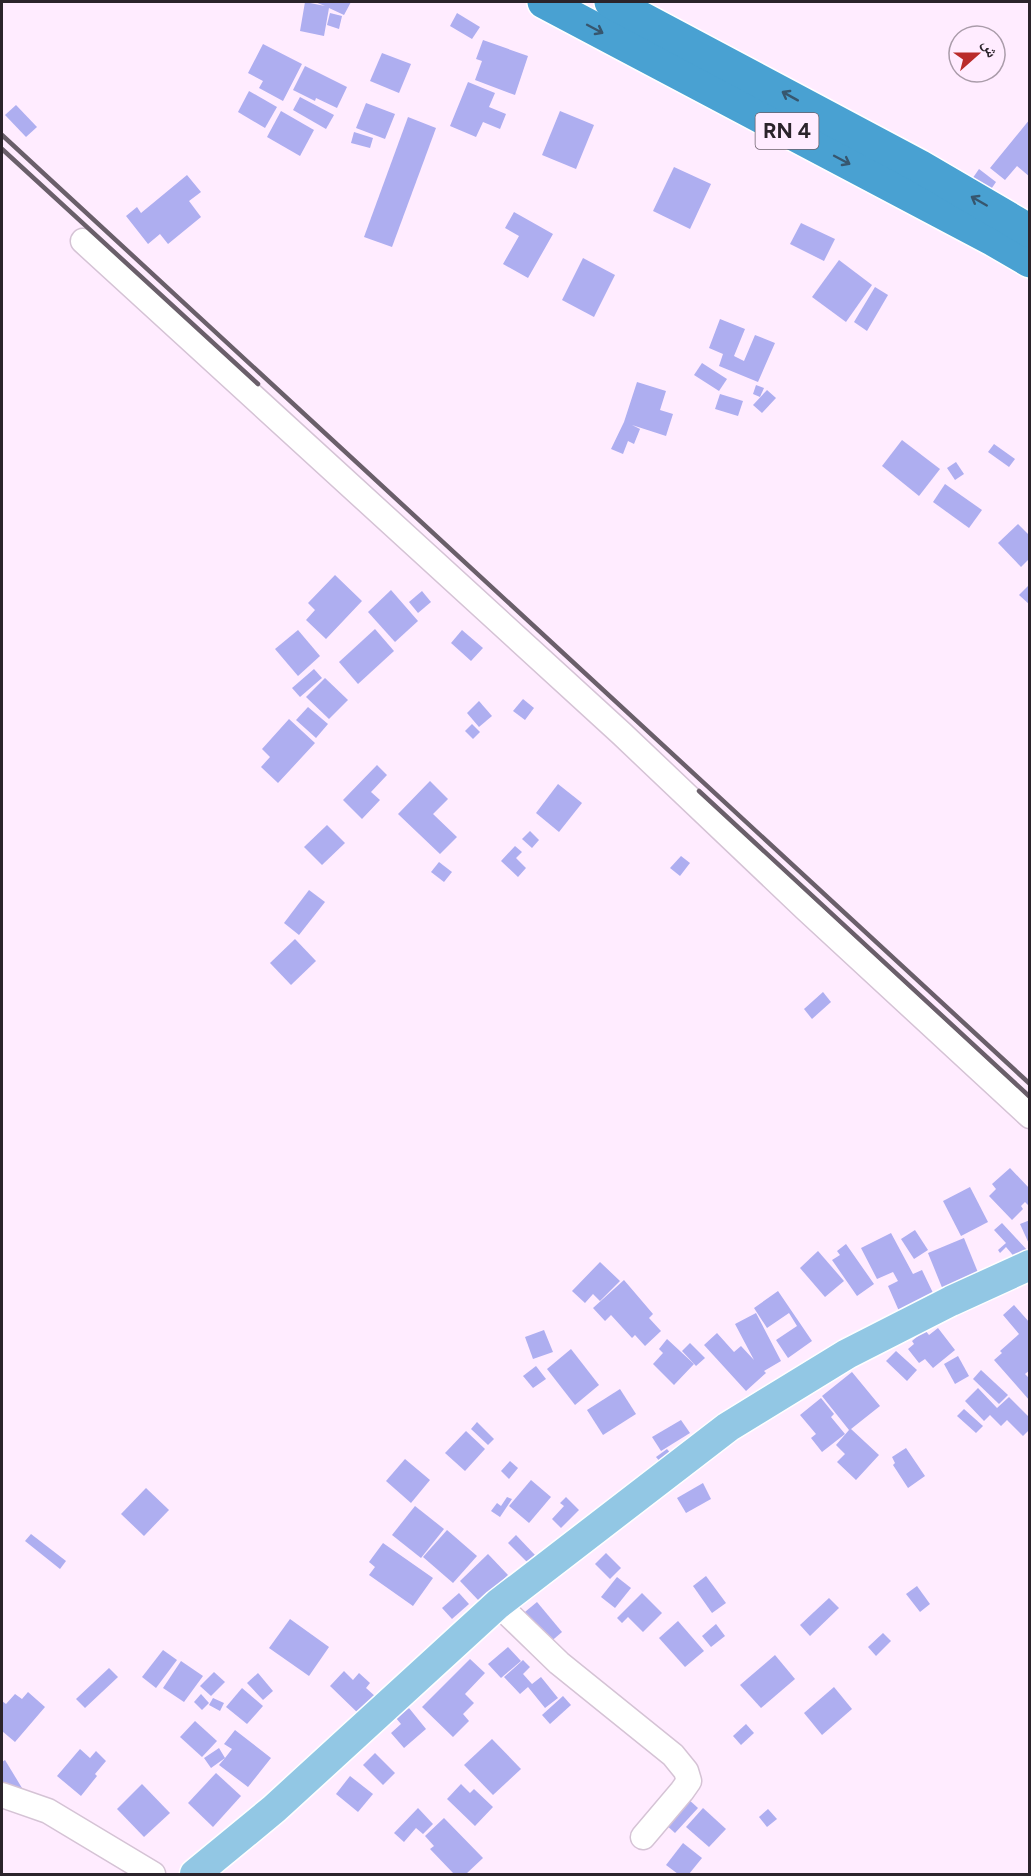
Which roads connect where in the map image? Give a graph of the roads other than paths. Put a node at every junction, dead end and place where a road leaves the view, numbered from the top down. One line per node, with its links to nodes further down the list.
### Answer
1 (544, 2): 5 (highway, RN 4, one-way to 5)
2 (611, 2): 3 (highway, RN 4, one-way to 2)
3 (1029, 231)
4 (83, 241): 6 (street)
5 (1029, 261)
6 (1029, 1116)
7 (1029, 1265): 8 (main road)
8 (498, 1604): 10 (street); 12 (main road)
9 (2, 1795): 11 (street)
10 (643, 1837)
11 (153, 1875)
12 (195, 1875)

